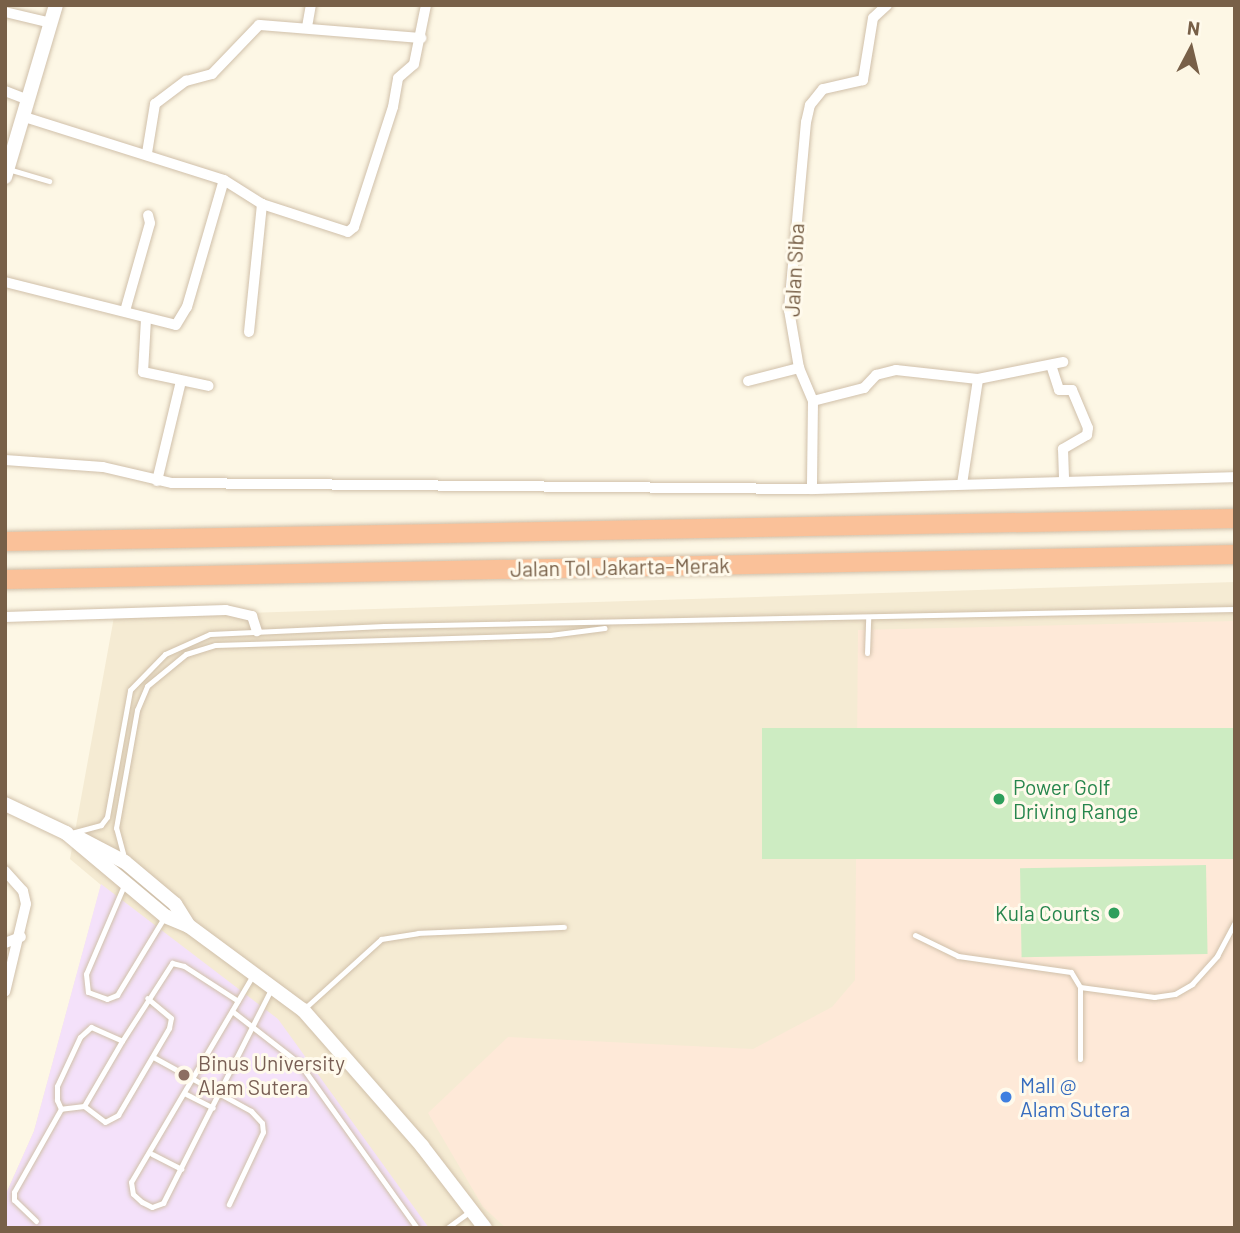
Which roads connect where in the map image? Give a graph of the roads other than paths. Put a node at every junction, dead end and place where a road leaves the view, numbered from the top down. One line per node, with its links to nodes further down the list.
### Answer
1 (56, 5): 6 (street)
2 (312, 5): 7 (street)
3 (426, 5): 8 (street)
4 (887, 5): 24 (street, Jalan Siba)
5 (5, 12): 6 (street)
6 (51, 23): 10 (street)
7 (307, 27): 8 (street); 12 (street)
8 (421, 38): 16 (street)
9 (5, 92): 10 (street)
10 (29, 100): 11 (street)
11 (24, 117): 12 (street); 13 (street)
12 (147, 153): 14 (street)
13 (6, 173): 15 (lane)
14 (224, 180): 16 (street); 20 (street)
15 (49, 181)
16 (262, 204): 21 (street)
17 (148, 215): 19 (street)
18 (5, 282): 19 (street)
19 (125, 311): 20 (street)
20 (146, 319): 26 (street)
21 (249, 332)
22 (1063, 362): 23 (street)
23 (1051, 365): 25 (street); 33 (street)
24 (799, 368): 27 (street); 29 (street, Jalan Siba)
25 (978, 379): 29 (street); 34 (street)
26 (181, 381): 28 (street); 32 (street)
27 (748, 381)
28 (209, 386)
29 (813, 401): 35 (street)
30 (5, 460): 32 (street)
31 (1235, 477): 33 (street)
32 (157, 481): 35 (street)
33 (1064, 481): 34 (street)
34 (962, 484): 35 (street)
35 (813, 489)
36 (1235, 518): 37 (highway, Jalan Tol Jakarta–Merak)
37 (5, 541)
38 (1235, 554): 39 (highway, Jalan Tol Jakarta–Merak)
39 (5, 579)
40 (1235, 609): 42 (lane)
41 (5, 617): 44 (street)
42 (868, 619): 43 (lane); 45 (lane)
43 (633, 625): 44 (lane); 48 (lane)
44 (257, 631): 47 (lane)
45 (867, 653)
46 (5, 804): 47 (street)
47 (66, 833): 48 (street); 50 (street)
48 (125, 862): 53 (street)
49 (5, 871): 56 (street)
50 (126, 883): 51 (street); 51 (lane)
51 (165, 916): 53 (street)
52 (1235, 922): 60 (lane)
53 (190, 926): 58 (street)
54 (564, 927): 64 (lane)
55 (915, 935): 60 (lane)
56 (21, 937): 57 (street); 61 (street)
57 (5, 943)
58 (254, 973): 59 (street); 63 (lane)
59 (272, 986): 64 (street); 66 (lane)
60 (1080, 987): 69 (lane)
61 (5, 992)
62 (147, 998): 63 (lane); 67 (lane); 68 (lane)
63 (238, 1001): 65 (lane)
64 (303, 1010): 79 (street)
65 (232, 1012): 66 (lane); 70 (lane)
66 (253, 1026): 72 (lane); 81 (lane)
67 (122, 1041): 73 (lane); 75 (lane)
68 (155, 1058): 70 (lane); 73 (lane)
69 (1080, 1059)
70 (194, 1080): 71 (lane); 72 (lane)
71 (186, 1094): 74 (lane); 76 (lane)
72 (220, 1094): 74 (lane); 78 (lane)
73 (84, 1106): 75 (lane)
74 (213, 1108): 77 (lane)
75 (61, 1110): 80 (lane)
76 (152, 1154): 77 (lane); 77 (lane)
77 (181, 1169)
78 (229, 1204)
79 (469, 1212): 82 (lane); 83 (street)
80 (36, 1222)
81 (417, 1228)
82 (447, 1228)
83 (485, 1228)

